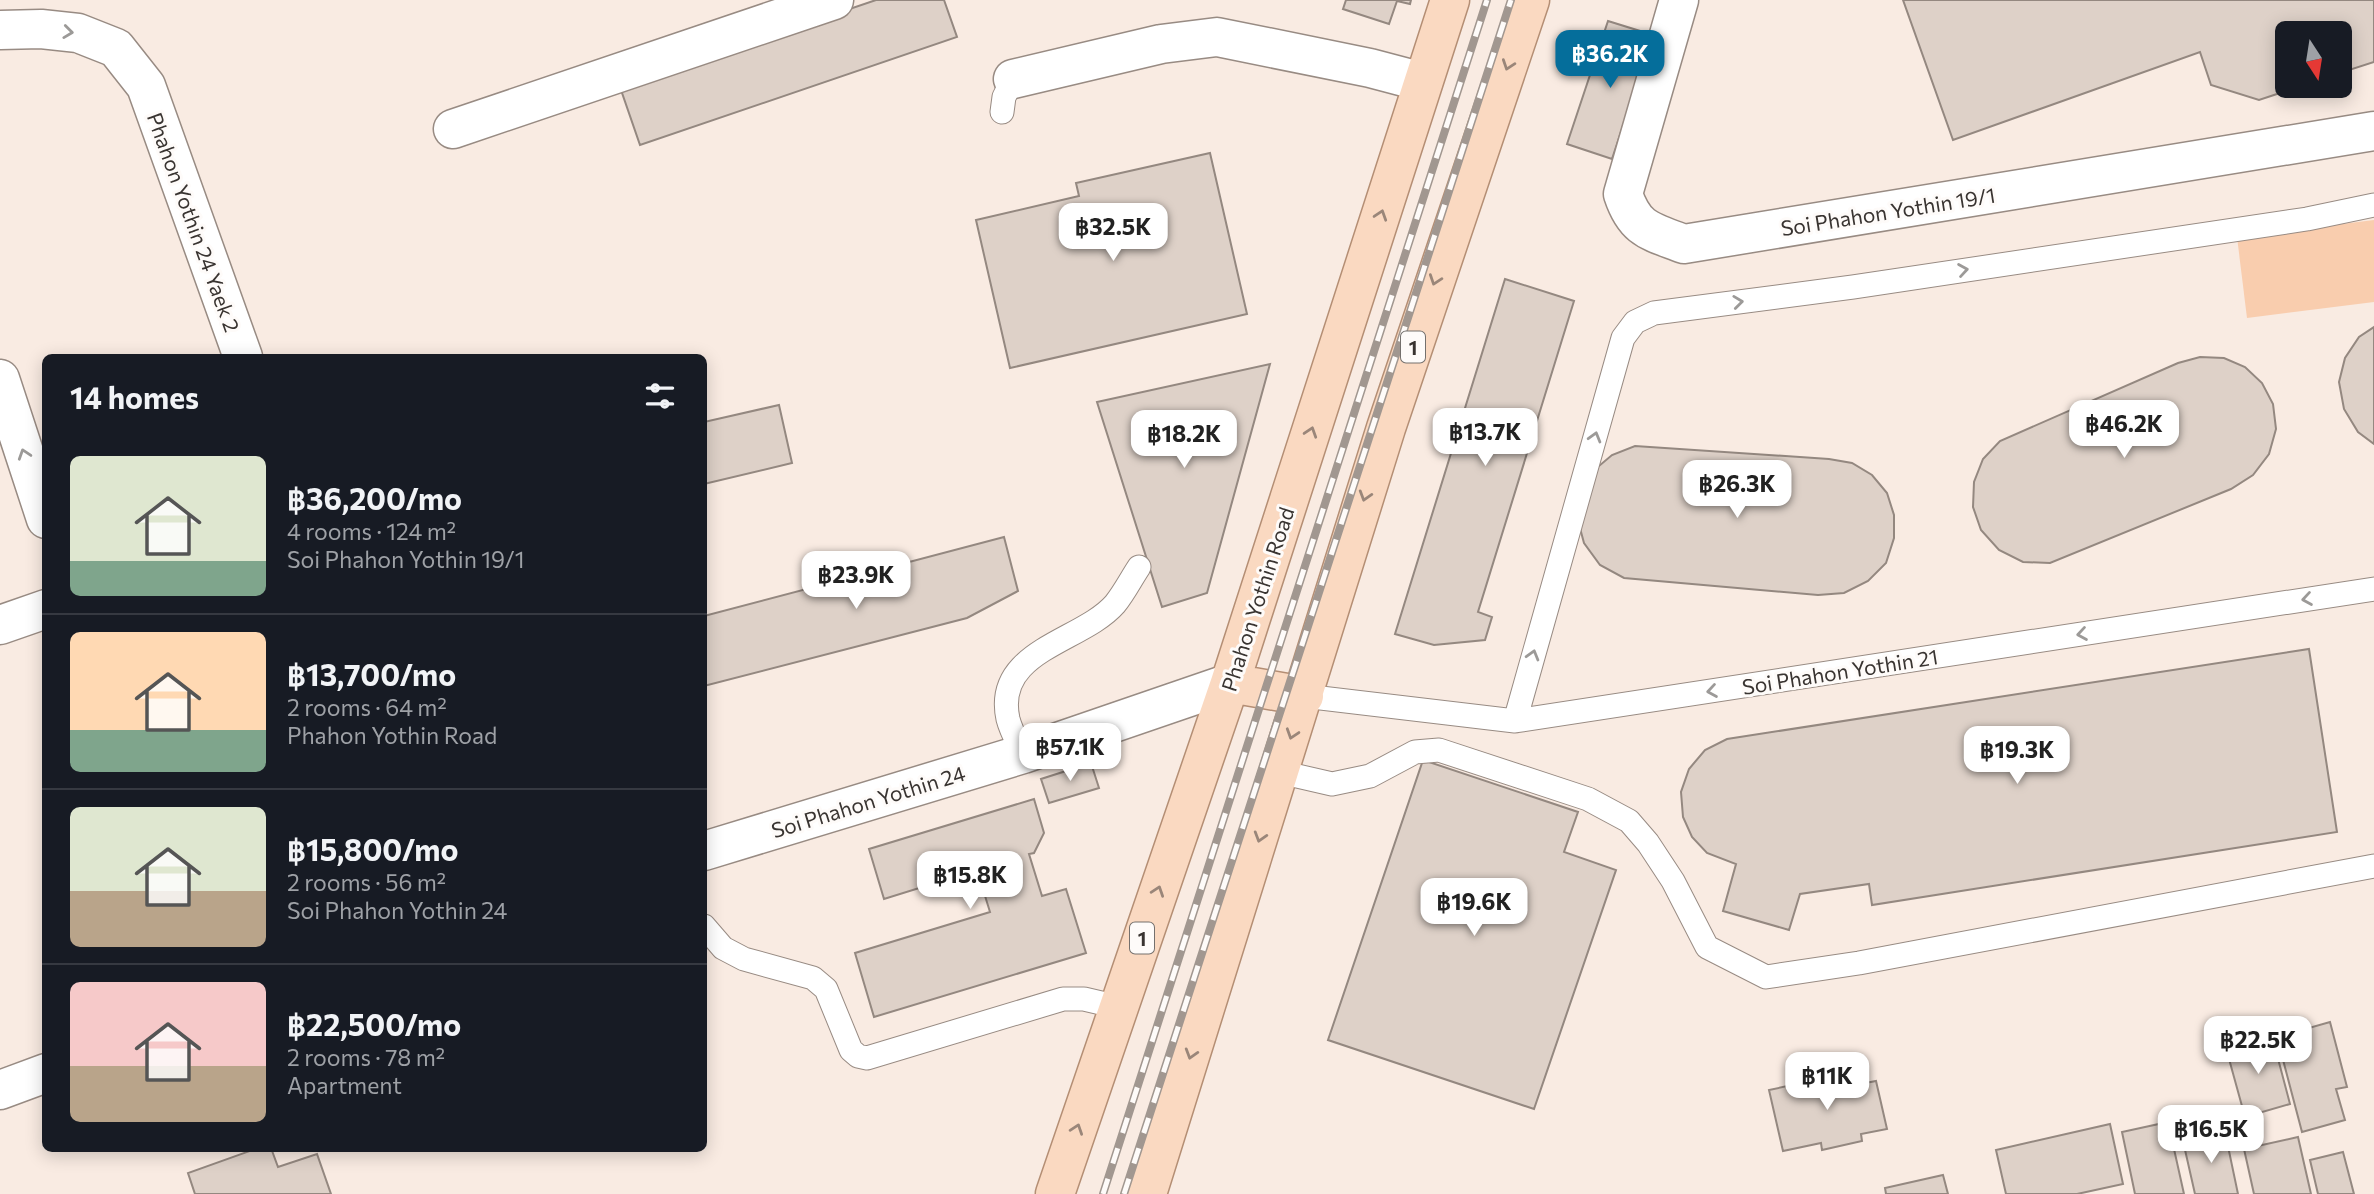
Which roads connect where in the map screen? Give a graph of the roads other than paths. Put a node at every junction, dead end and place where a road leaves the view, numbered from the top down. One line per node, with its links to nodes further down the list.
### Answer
1 (834, 0): 8 (street)
2 (1450, 0): 6 (main road, Phahon Yothin Road / 1)
3 (1530, 0): 19 (main road, 1, one-way to 19)
4 (1679, 0): 9 (street, Soi Phahon Yothin 19/1)
5 (0, 30): 11 (street, Phahon Yothin 24 Yaek 2, one-way to 11)
6 (1423, 82): 7 (street); 18 (main road, Phahon Yothin Road / 1, one-way to 6)
7 (1007, 96)
8 (453, 129)
9 (2374, 131)
10 (2374, 205): 20 (lane, one-way to 10)
11 (242, 354)
12 (0, 379): 13 (street, one-way to 12)
13 (42, 507)
14 (1139, 567): 21 (lane)
15 (2374, 589): 20 (lane, Soi Phahon Yothin 21, one-way to 20)
16 (42, 610): 17 (street)
17 (0, 625)
18 (1230, 683): 19 (main road); 21 (street, Soi Phahon Yothin 24); 26 (main road, Phahon Yothin Road / 1, one-way to 18)
19 (1304, 696): 20 (lane, Soi Phahon Yothin 21); 22 (main road, one-way to 22)
20 (1515, 721)
21 (1023, 754): 23 (street, Soi Phahon Yothin 24)
22 (1280, 772): 24 (lane); 30 (main road, one-way to 30)
23 (707, 850)
24 (2374, 866)
25 (707, 929): 26 (lane)
26 (1118, 1007): 29 (main road, Phahon Yothin Road / 1, one-way to 26)
27 (42, 1074): 28 (street)
28 (0, 1090)
29 (1055, 1194)
30 (1147, 1194)

